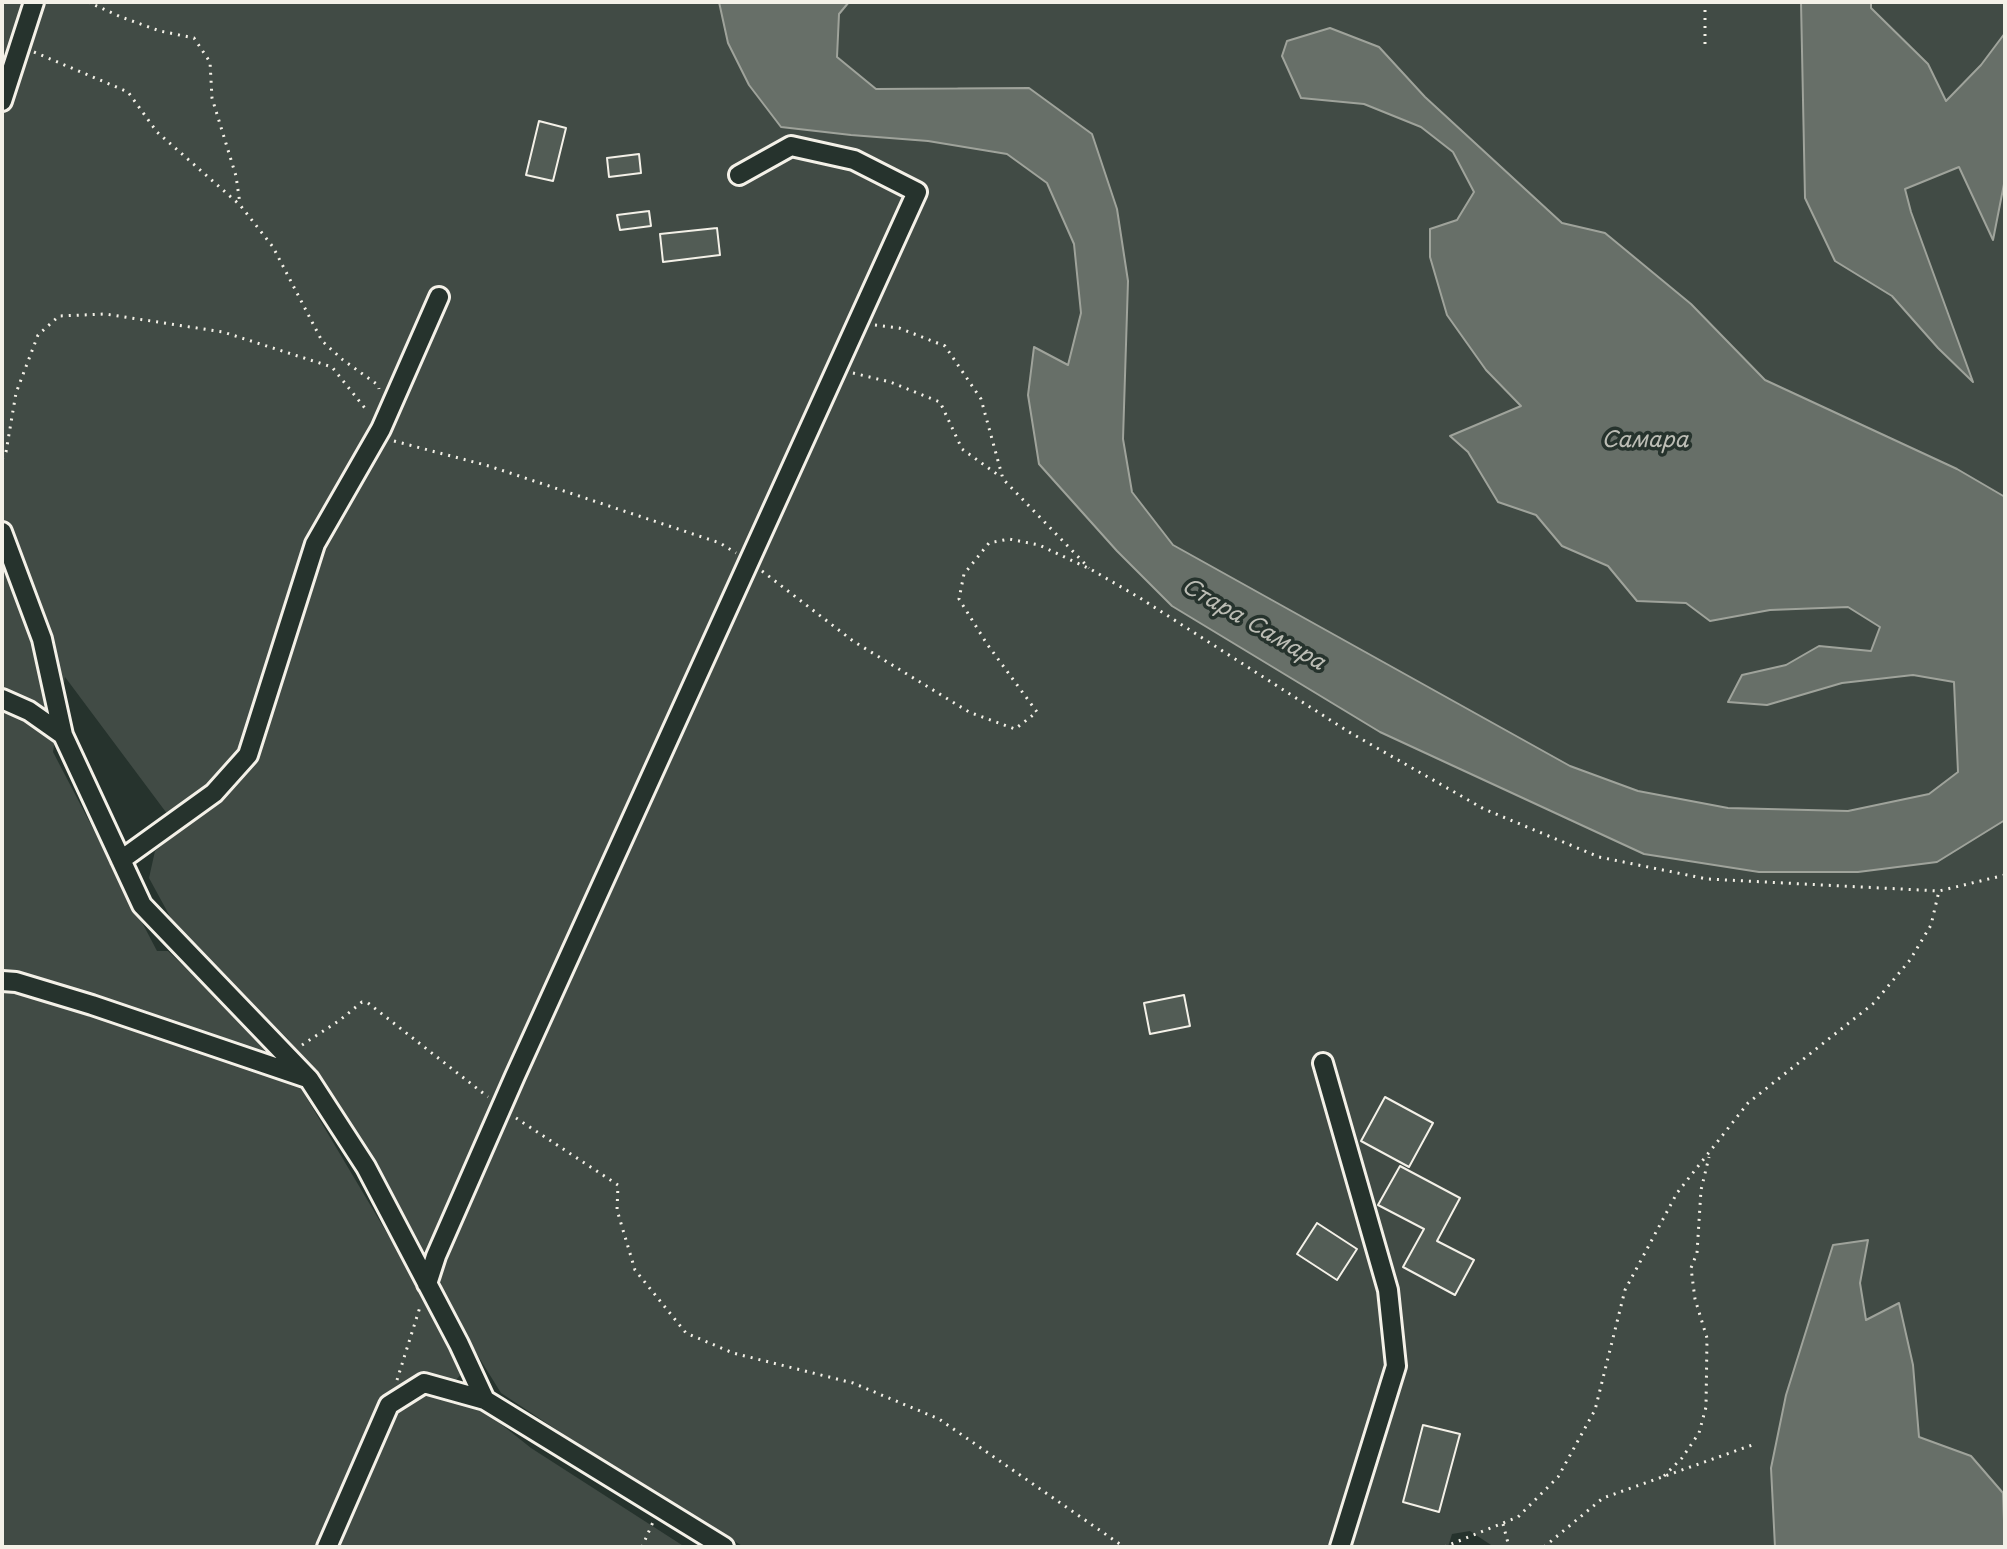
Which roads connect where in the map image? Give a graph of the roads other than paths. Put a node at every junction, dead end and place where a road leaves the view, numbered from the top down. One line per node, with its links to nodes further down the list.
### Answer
1 (34, 2): 2 (lane)
2 (2, 101)
3 (739, 175): 12 (lane)
4 (439, 297): 8 (lane)
5 (2, 532): 7 (lane)
6 (2, 699): 7 (lane)
7 (63, 735): 8 (lane)
8 (121, 860): 11 (lane)
9 (2, 981): 11 (lane)
10 (1323, 1063): 16 (lane)
11 (309, 1079): 12 (lane)
12 (427, 1284): 13 (lane)
13 (485, 1400): 14 (lane); 15 (lane)
14 (327, 1547)
15 (724, 1547)
16 (1340, 1547)

